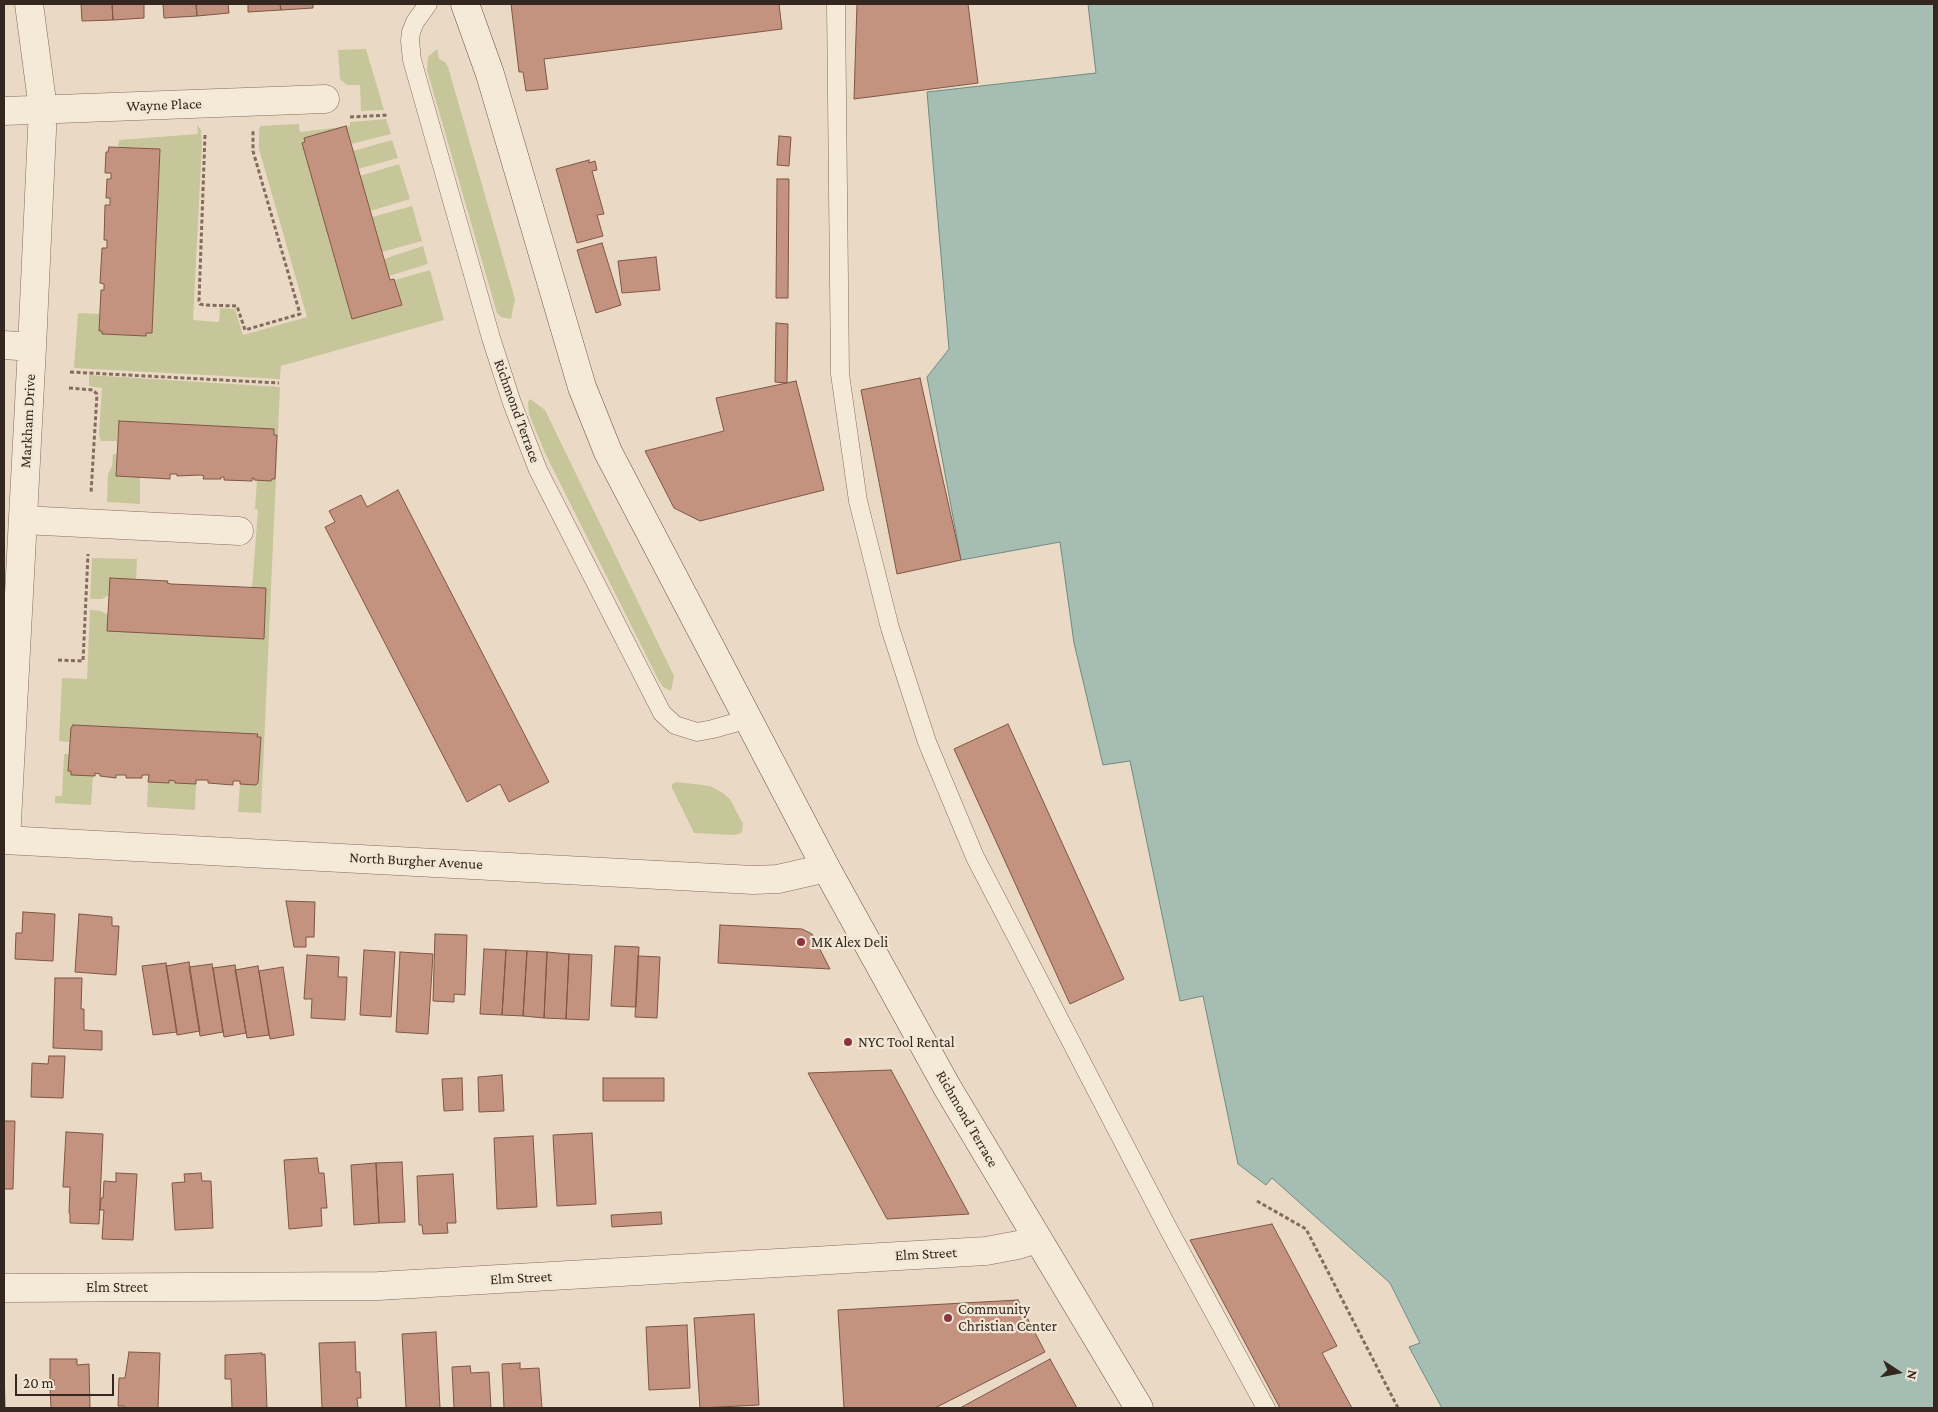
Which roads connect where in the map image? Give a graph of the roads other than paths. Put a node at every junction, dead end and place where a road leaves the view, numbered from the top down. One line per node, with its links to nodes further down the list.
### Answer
1 (29, 4): 6 (street, Markham Drive)
2 (428, 4): 13 (lane, Richmond Terrace)
3 (465, 4): 13 (street, Richmond Terrace)
4 (836, 4): 19 (lane)
5 (325, 99): 6 (street, Wayne Place)
6 (42, 109): 7 (street, Wayne Place); 9 (street, Markham Drive)
7 (4, 111)
8 (4, 345): 9 (street)
9 (32, 347): 10 (street, Markham Drive)
10 (23, 520): 11 (street); 12 (street, Markham Drive)
11 (238, 531)
12 (12, 565): 14 (street, Markham Drive)
13 (748, 719): 15 (street, Richmond Terrace)
14 (5, 840): 15 (street, North Burgher Avenue)
15 (826, 868): 16 (street, Richmond Terrace)
16 (1037, 1239): 17 (street, Elm Street); 18 (street, Richmond Terrace)
17 (4, 1288)
18 (1140, 1408)
19 (1266, 1408)

